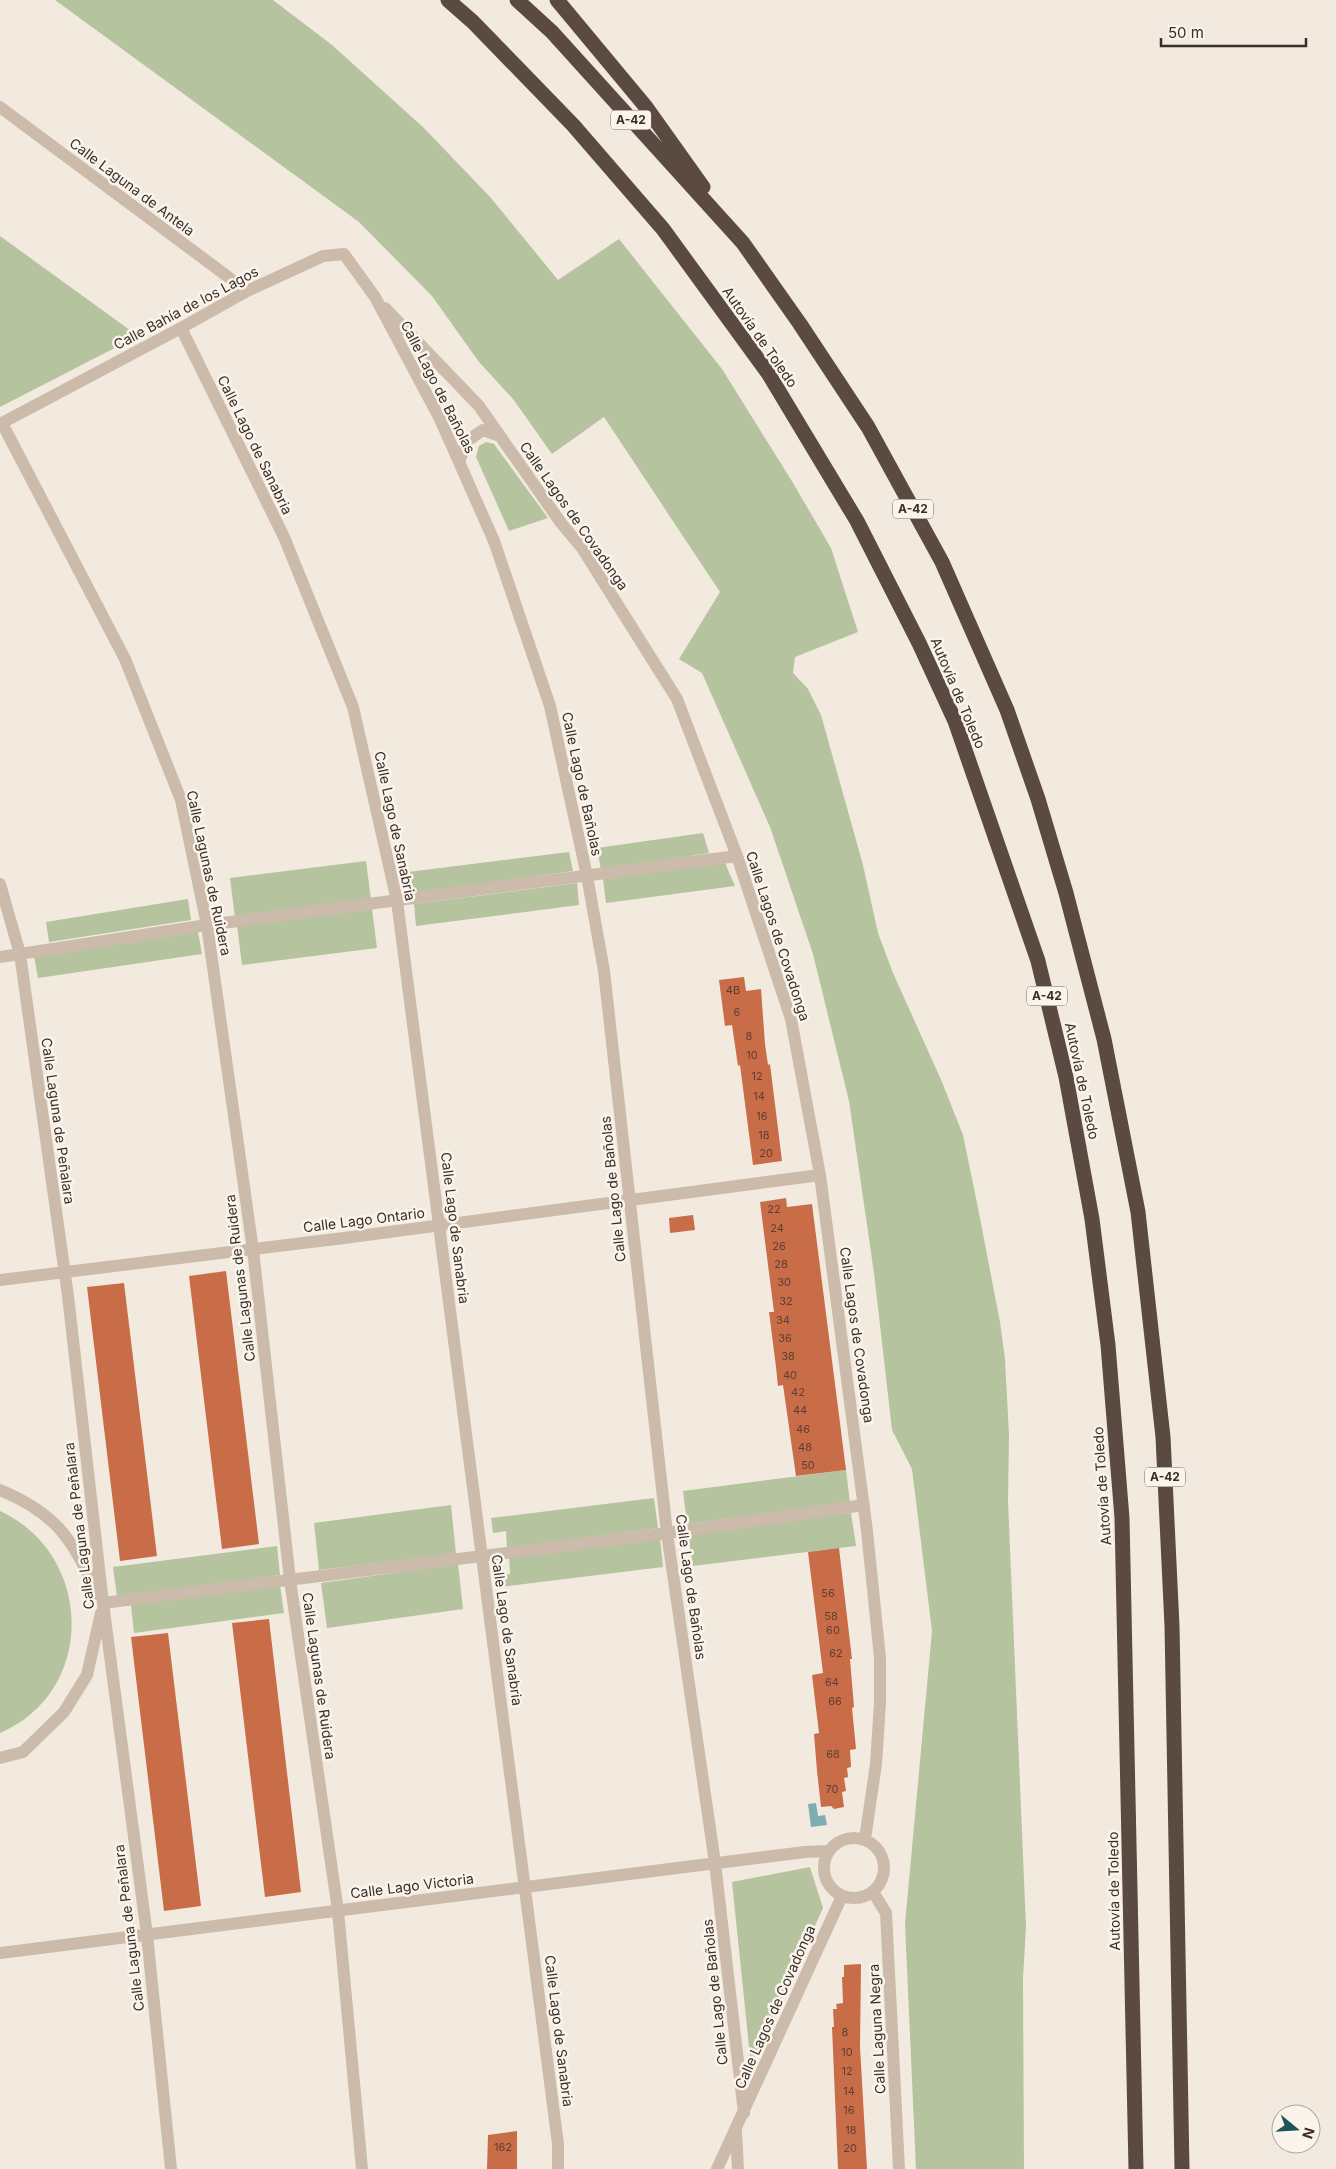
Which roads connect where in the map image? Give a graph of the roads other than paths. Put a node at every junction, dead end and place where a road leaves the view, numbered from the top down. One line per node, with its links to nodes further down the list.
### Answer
1 (448, 0): 49 (highway, Autovía de Toledo / A-42)
2 (517, 0): 5 (highway, Autovía de Toledo / A-42)
3 (557, 0): 5 (highway)
4 (0, 107): 6 (street, Calle Laguna de Antela)
5 (743, 243): 50 (highway, Autovía de Toledo / A-42)
6 (247, 291): 7 (street, Calle Bahía de los Lagos); 8 (street, Calle Bahía de los Lagos)
7 (375, 297): 10 (street, Calle Lagos de Covadonga); 11 (street, Calle Lago de Bañolas)
8 (181, 328): 9 (street, Calle Bahía de los Lagos); 15 (street, Calle Lago de Sanabria)
9 (1, 424): 16 (street, Calle Lagunas de Ruidera)
10 (500, 436): 11 (street); 12 (street, Calle Lagos de Covadonga)
11 (459, 462): 13 (street, Calle Lago de Bañolas)
12 (737, 856): 13 (street); 19 (street, Calle Lagos de Covadonga)
13 (587, 876): 15 (street); 20 (street, Calle Lago de Bañolas)
14 (0, 884): 17 (street, Calle Laguna de Peñalara)
15 (397, 901): 16 (street); 21 (street, Calle Lago de Sanabria)
16 (207, 925): 17 (street); 22 (street, Calle Lagunas de Ruidera)
17 (20, 954): 18 (street); 23 (street, Calle Laguna de Peñalara)
18 (0, 957)
19 (820, 1175): 20 (street, Calle Lago Ontario); 26 (street, Calle Lagos de Covadonga)
20 (629, 1201): 21 (street, Calle Lago Ontario); 27 (street, Calle Lago de Bañolas)
21 (440, 1226): 22 (street, Calle Lago Ontario); 28 (street, Calle Lago de Sanabria)
22 (253, 1250): 23 (street, Calle Lago Ontario); 29 (street, Calle Lagunas de Ruidera)
23 (64, 1273): 24 (street, Calle Lago Ontario); 30 (street, Calle Laguna de Peñalara)
24 (0, 1280)
25 (0, 1490): 30 (street)
26 (864, 1505): 27 (street); 32 (street, Calle Lagos de Covadonga)
27 (667, 1532): 28 (street); 34 (street, Calle Lago de Bañolas)
28 (482, 1555): 29 (street); 35 (street, Calle Lago de Sanabria)
29 (290, 1580): 30 (street); 38 (street, Calle Lagunas de Ruidera)
30 (103, 1603): 31 (street); 39 (street, Calle Laguna de Peñalara)
31 (0, 1758)
32 (865, 1839): 33 (street); 36 (street)
33 (828, 1851): 34 (street, Calle Lago Victoria); 37 (street)
34 (715, 1863): 35 (street, Calle Lago Victoria); 41 (street, Calle Lago de Bañolas)
35 (526, 1886): 38 (street, Calle Lago Victoria); 45 (street, Calle Lago de Sanabria)
36 (872, 1892): 37 (street); 48 (street, Calle Laguna Negra)
37 (842, 1896): 41 (street, Calle Lagos de Covadonga)
38 (338, 1911): 39 (street, Calle Lago Victoria); 44 (street, Calle Lagunas de Ruidera)
39 (147, 1935): 40 (street, Calle Lago Victoria); 43 (street, Calle Laguna de Peñalara)
40 (0, 1953)
41 (744, 2113): 42 (street, Calle Lagos de Covadonga)
42 (736, 2129): 46 (street); 47 (street)
43 (171, 2169)
44 (362, 2169)
45 (558, 2169)
46 (717, 2169)
47 (738, 2169)
48 (899, 2169)
49 (1136, 2169)
50 (1182, 2169)

